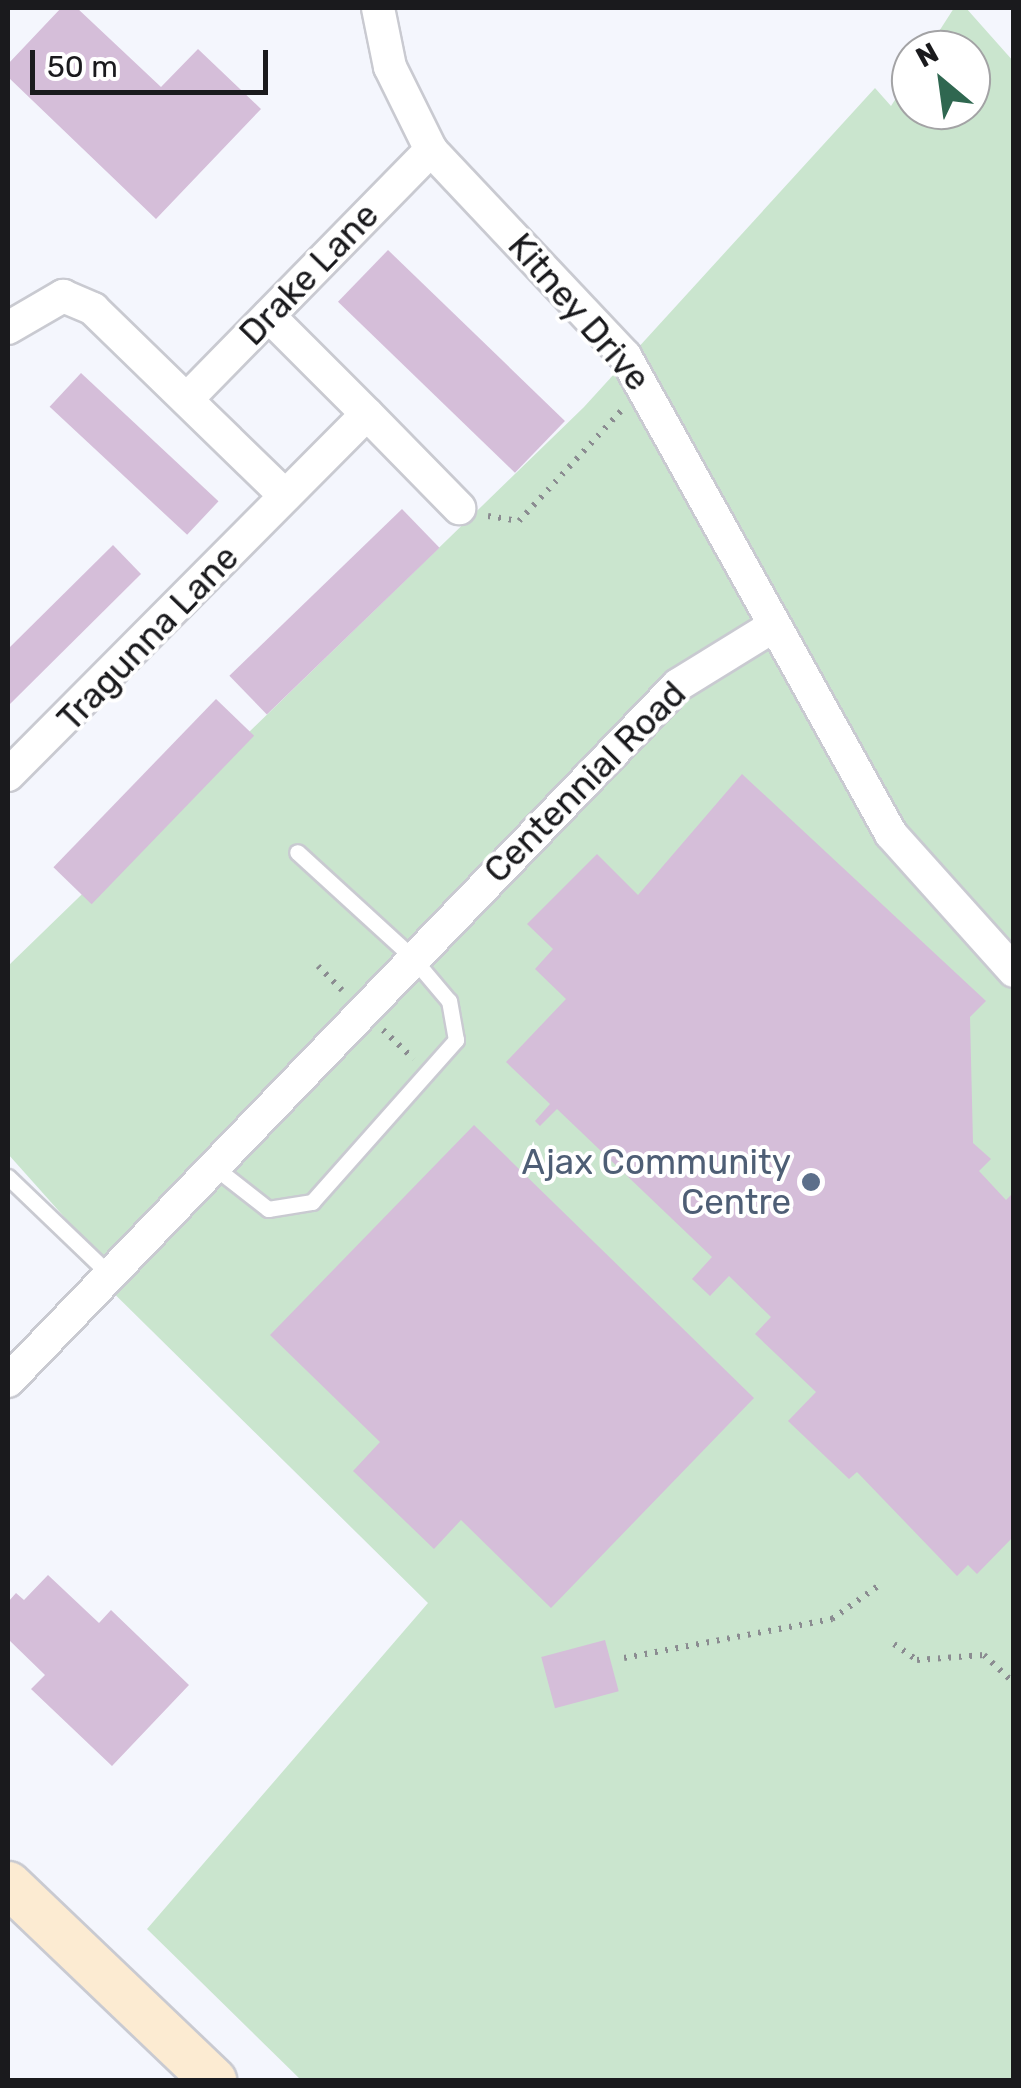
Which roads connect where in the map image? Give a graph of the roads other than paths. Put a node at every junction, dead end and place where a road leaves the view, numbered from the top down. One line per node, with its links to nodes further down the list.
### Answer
1 (378, 8): 2 (street, Kitney Drive)
2 (431, 150): 3 (street, Drake Lane); 9 (street, Kitney Drive)
3 (269, 316): 5 (street, Drake Lane); 6 (street)
4 (8, 328): 5 (street)
5 (187, 399): 7 (street)
6 (367, 414): 7 (street, Tragunna Lane); 8 (street)
7 (285, 496): 10 (street, Tragunna Lane)
8 (460, 508)
9 (772, 628): 12 (street, Centennial Road); 13 (street)
10 (8, 775)
11 (296, 852): 12 (lane)
12 (411, 956): 14 (street, Centennial Road); 14 (lane)
13 (1014, 971)
14 (214, 1166): 16 (street, Centennial Road)
15 (8, 1177): 16 (lane)
16 (110, 1274): 17 (street, Centennial Road)
17 (8, 1381)
18 (8, 1884): 19 (street)
19 (212, 2080)

